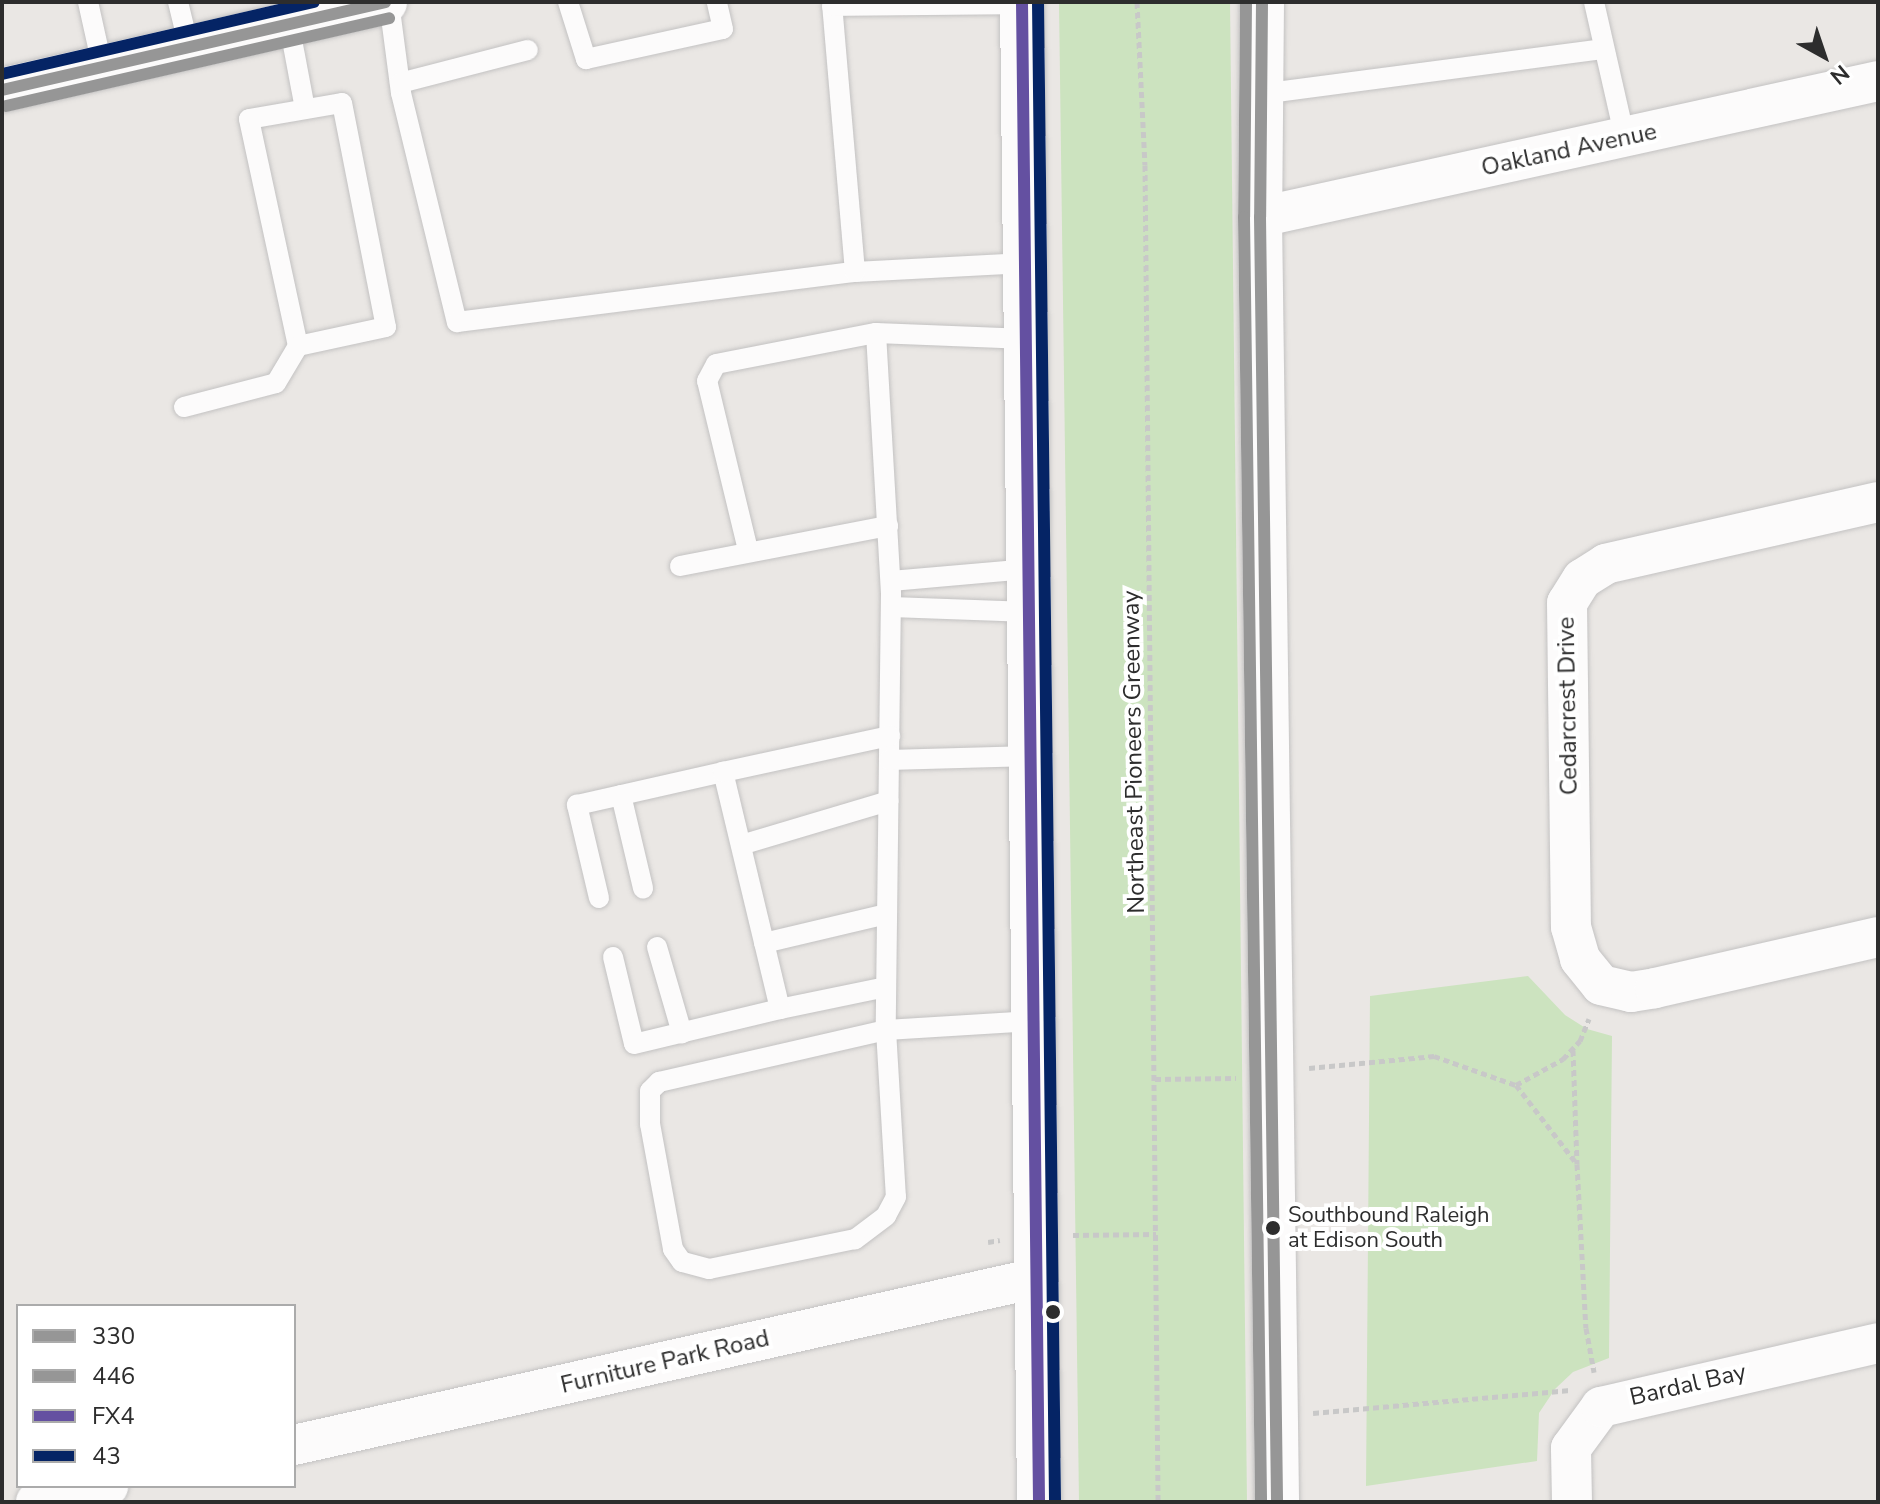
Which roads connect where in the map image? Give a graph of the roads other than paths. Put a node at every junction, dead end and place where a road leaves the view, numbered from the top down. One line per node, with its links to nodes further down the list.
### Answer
1 (88, 2): 13 (lane)
2 (178, 2): 10 (lane)
3 (387, 2): 9 (street); 15 (lane)
4 (568, 2): 5 (lane)
5 (717, 2)
6 (1262, 2): 17 (street)
7 (1594, 2): 11 (lane)
8 (1022, 3): 21 (street); 22 (lane)
9 (289, 24): 10 (street); 18 (lane)
10 (189, 47): 13 (street)
11 (1604, 49): 17 (lane); 19 (lane)
12 (528, 50): 15 (lane)
13 (102, 65): 16 (street)
14 (1878, 81): 19 (street, Oakland Avenue)
15 (400, 83): 22 (lane)
16 (2, 90)
17 (1261, 94): 20 (street)
18 (305, 109): 25 (lane); 25 (lane)
19 (1625, 139): 20 (street, Oakland Avenue)
20 (1260, 217): 60 (street)
21 (1025, 263): 22 (lane); 24 (street)
22 (855, 272)
23 (876, 333): 24 (lane); 28 (lane); 29 (lane)
24 (1027, 339): 31 (street)
25 (298, 346): 26 (lane)
26 (184, 407)
27 (1878, 502): 45 (street, Cedarcrest Drive)
28 (888, 526): 29 (lane); 32 (lane)
29 (748, 550): 30 (lane)
30 (680, 566)
31 (1029, 569): 32 (lane); 34 (street)
32 (891, 581): 33 (lane)
33 (891, 607): 34 (lane); 35 (lane)
34 (1030, 612): 36 (street)
35 (890, 736): 37 (lane); 38 (lane)
36 (1031, 756): 37 (lane); 51 (street)
37 (889, 760): 40 (lane)
38 (723, 772): 39 (lane); 41 (lane)
39 (621, 795): 42 (lane); 43 (lane)
40 (889, 801): 41 (lane); 44 (lane)
41 (741, 845): 46 (lane)
42 (643, 888)
43 (599, 898)
44 (887, 914): 46 (lane); 49 (lane)
45 (1878, 937)
46 (764, 943): 50 (lane)
47 (657, 947): 53 (lane)
48 (613, 957): 53 (lane)
49 (886, 987): 50 (lane); 52 (lane)
50 (780, 1009): 53 (lane)
51 (1033, 1021): 52 (lane); 54 (street)
52 (886, 1030): 52 (lane)
53 (682, 1033)
54 (1036, 1278): 56 (street, Furniture Park Road); 59 (street)
55 (1878, 1343): 61 (street, Bardal Bay)
56 (296, 1445)
57 (99, 1488): 58 (street)
58 (36, 1502)
59 (1039, 1502)
60 (1277, 1502)
61 (1572, 1502)

